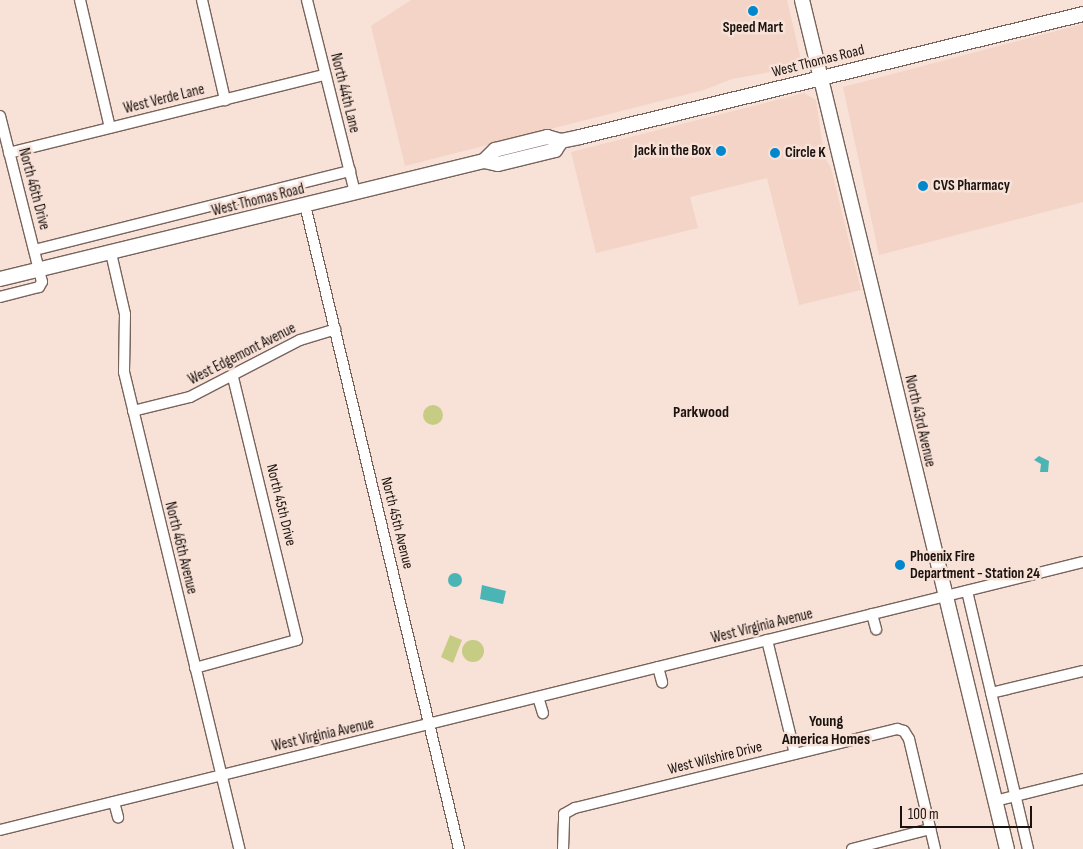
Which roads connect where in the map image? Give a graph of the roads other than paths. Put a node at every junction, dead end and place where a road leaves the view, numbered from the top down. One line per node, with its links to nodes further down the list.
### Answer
1 (80, 0): 10 (street)
2 (202, 0): 8 (street)
3 (307, 0): 6 (street, North 44th Lane)
4 (802, 0): 7 (main road, North 43rd Avenue)
5 (1083, 14): 7 (main road, West Thomas Road)
6 (325, 75): 8 (street, West Verde Lane); 12 (street, North 44th Lane)
7 (821, 76): 13 (main road, West Thomas Road); 25 (main road, North 43rd Avenue)
8 (226, 100): 10 (street, West Verde Lane)
9 (0, 116): 11 (street, North 46th Drive)
10 (110, 128): 11 (street, West Verde Lane)
11 (9, 153): 15 (street, North 46th Drive)
12 (350, 171): 13 (street, North 44th Lane); 15 (street, West Thomas Road)
13 (355, 193): 14 (main road, West Thomas Road)
14 (305, 205): 16 (main road, West Thomas Road); 20 (street, North 45th Avenue)
15 (34, 250): 17 (street, North 46th Drive)
16 (111, 253): 17 (main road, West Thomas Road); 22 (street, North 46th Avenue)
17 (40, 270): 18 (main road, West Thomas Road); 19 (street)
18 (0, 279)
19 (0, 297)
20 (335, 329): 21 (street, West Edgemont Avenue); 36 (street, North 45th Avenue)
21 (233, 378): 22 (street, West Edgemont Avenue); 30 (street, North 45th Drive)
22 (133, 411): 30 (street, North 46th Avenue)
23 (1083, 562): 24 (street, West Virginia Avenue)
24 (966, 591): 25 (street, West Virginia Avenue); 33 (street)
25 (946, 595): 26 (street, West Virginia Avenue); 41 (main road, North 43rd Avenue)
26 (872, 614): 27 (street); 28 (street, West Virginia Avenue)
27 (876, 630)
28 (767, 640): 29 (street, West Virginia Avenue); 37 (street)
29 (658, 667): 32 (street); 34 (street, West Virginia Avenue)
30 (195, 668): 38 (street, North 46th Avenue)
31 (1083, 671): 33 (street)
32 (662, 682)
33 (991, 693): 40 (street)
34 (538, 697): 35 (street); 36 (street, West Virginia Avenue)
35 (542, 713)
36 (429, 725): 38 (street, West Virginia Avenue); 47 (street, North 45th Avenue)
37 (795, 754): 44 (street, West Wilshire Drive); 48 (street, West Wilshire Drive)
38 (220, 775): 42 (street, West Virginia Avenue); 46 (street, North 46th Avenue)
39 (1083, 780): 40 (street)
40 (1016, 796): 41 (street); 52 (street)
41 (995, 801): 51 (main road, North 43rd Avenue)
42 (114, 802): 43 (street); 45 (street, West Virginia Avenue)
43 (118, 817)
44 (930, 829): 49 (street); 50 (street)
45 (0, 830)
46 (238, 849)
47 (459, 849)
48 (563, 849)
49 (852, 849)
50 (935, 849)
51 (1007, 849)
52 (1028, 849)

